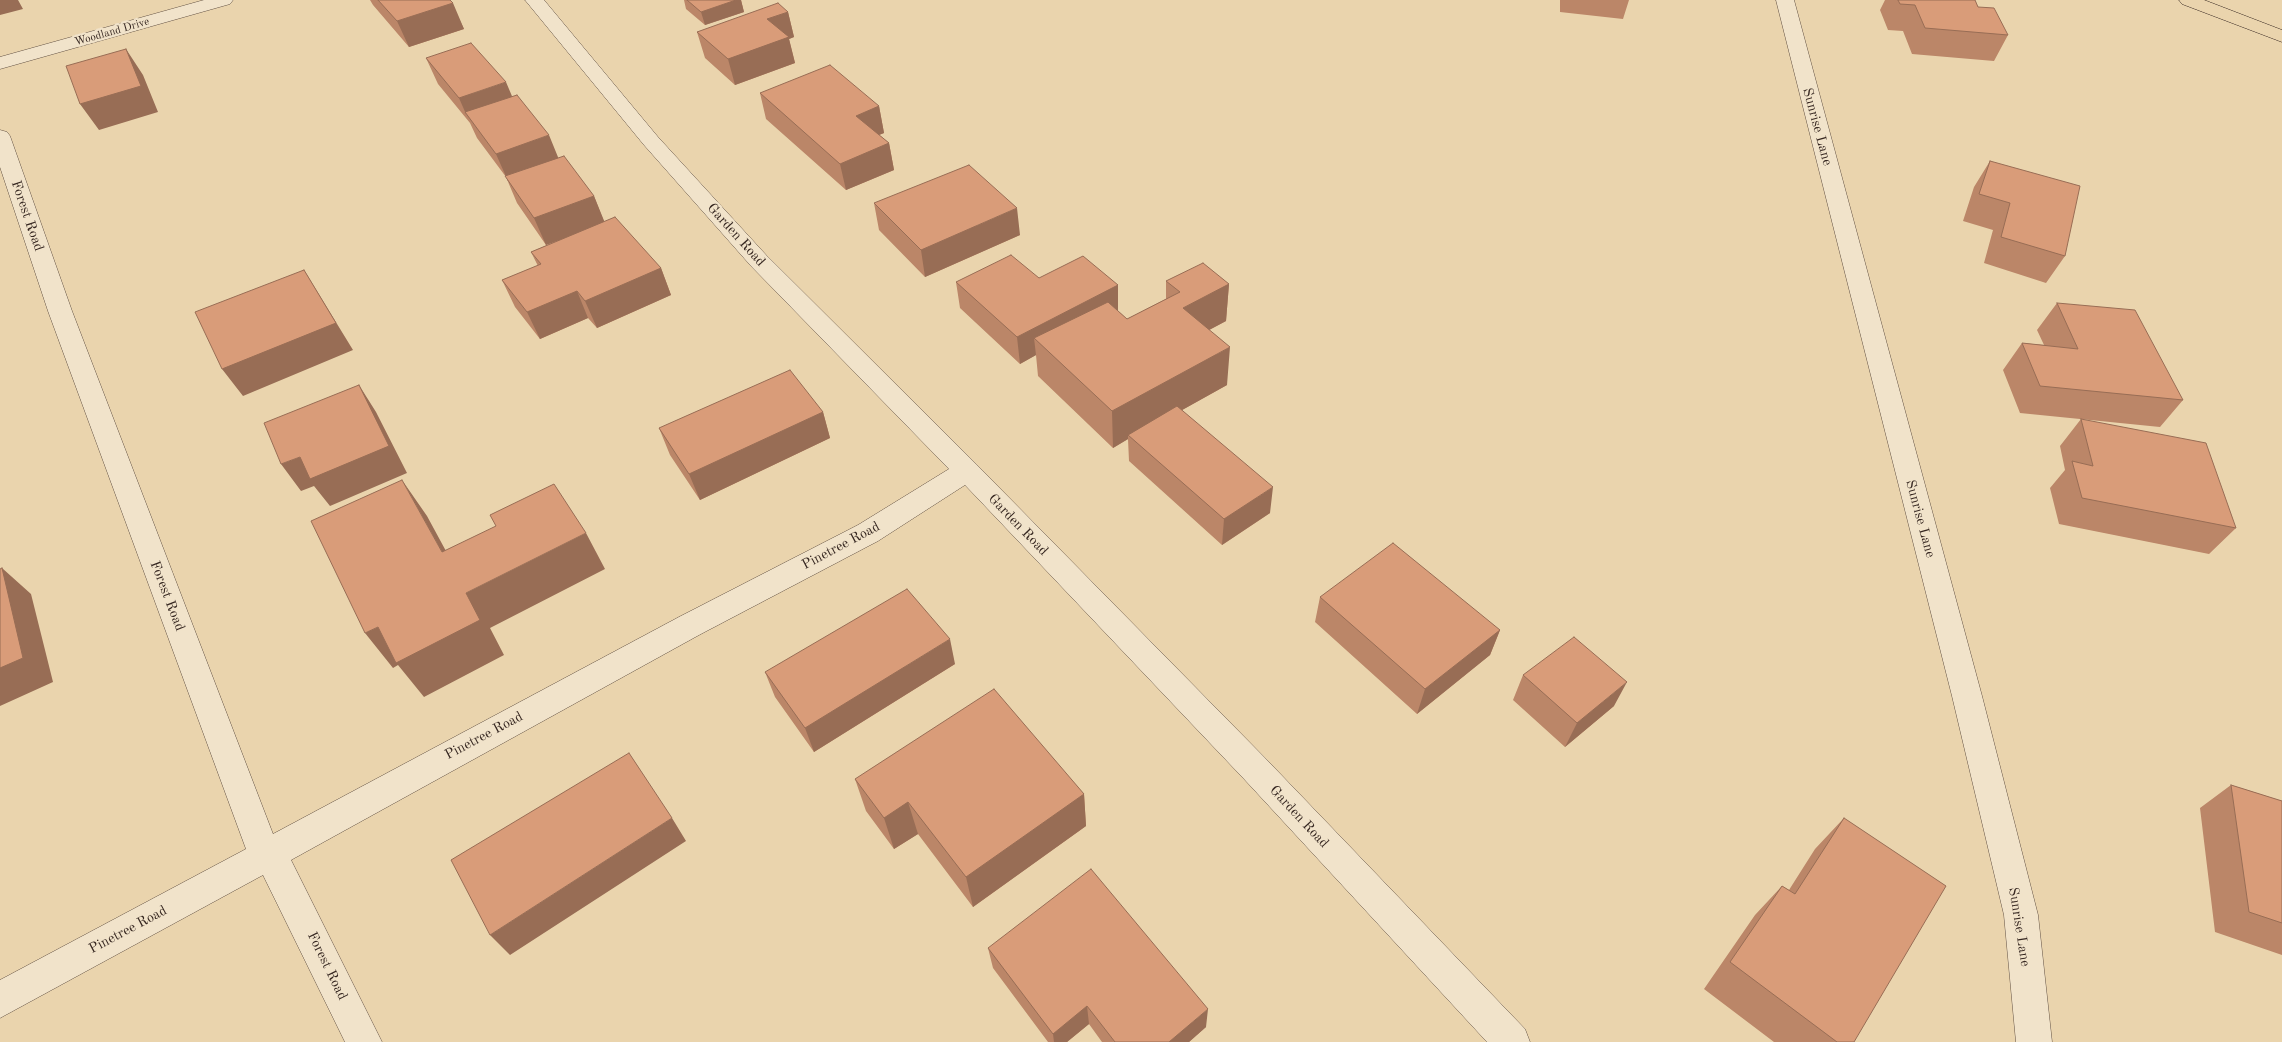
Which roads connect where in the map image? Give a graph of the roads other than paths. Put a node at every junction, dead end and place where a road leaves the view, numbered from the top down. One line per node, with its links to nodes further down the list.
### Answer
1 (224, 0): 6 (street, Woodland Drive)
2 (534, 0): 8 (street, Garden Road)
3 (1785, 0): 13 (street, Sunrise Lane)
4 (2188, 0): 5 (main road)
5 (2282, 36)
6 (0, 63)
7 (0, 136): 9 (street, Forest Road)
8 (967, 471): 9 (street, Pinetree Road); 12 (street, Garden Road)
9 (265, 856): 10 (street, Pinetree Road); 11 (street, Forest Road)
10 (0, 1000)
11 (364, 1042)
12 (1512, 1042)
13 (2034, 1042)

